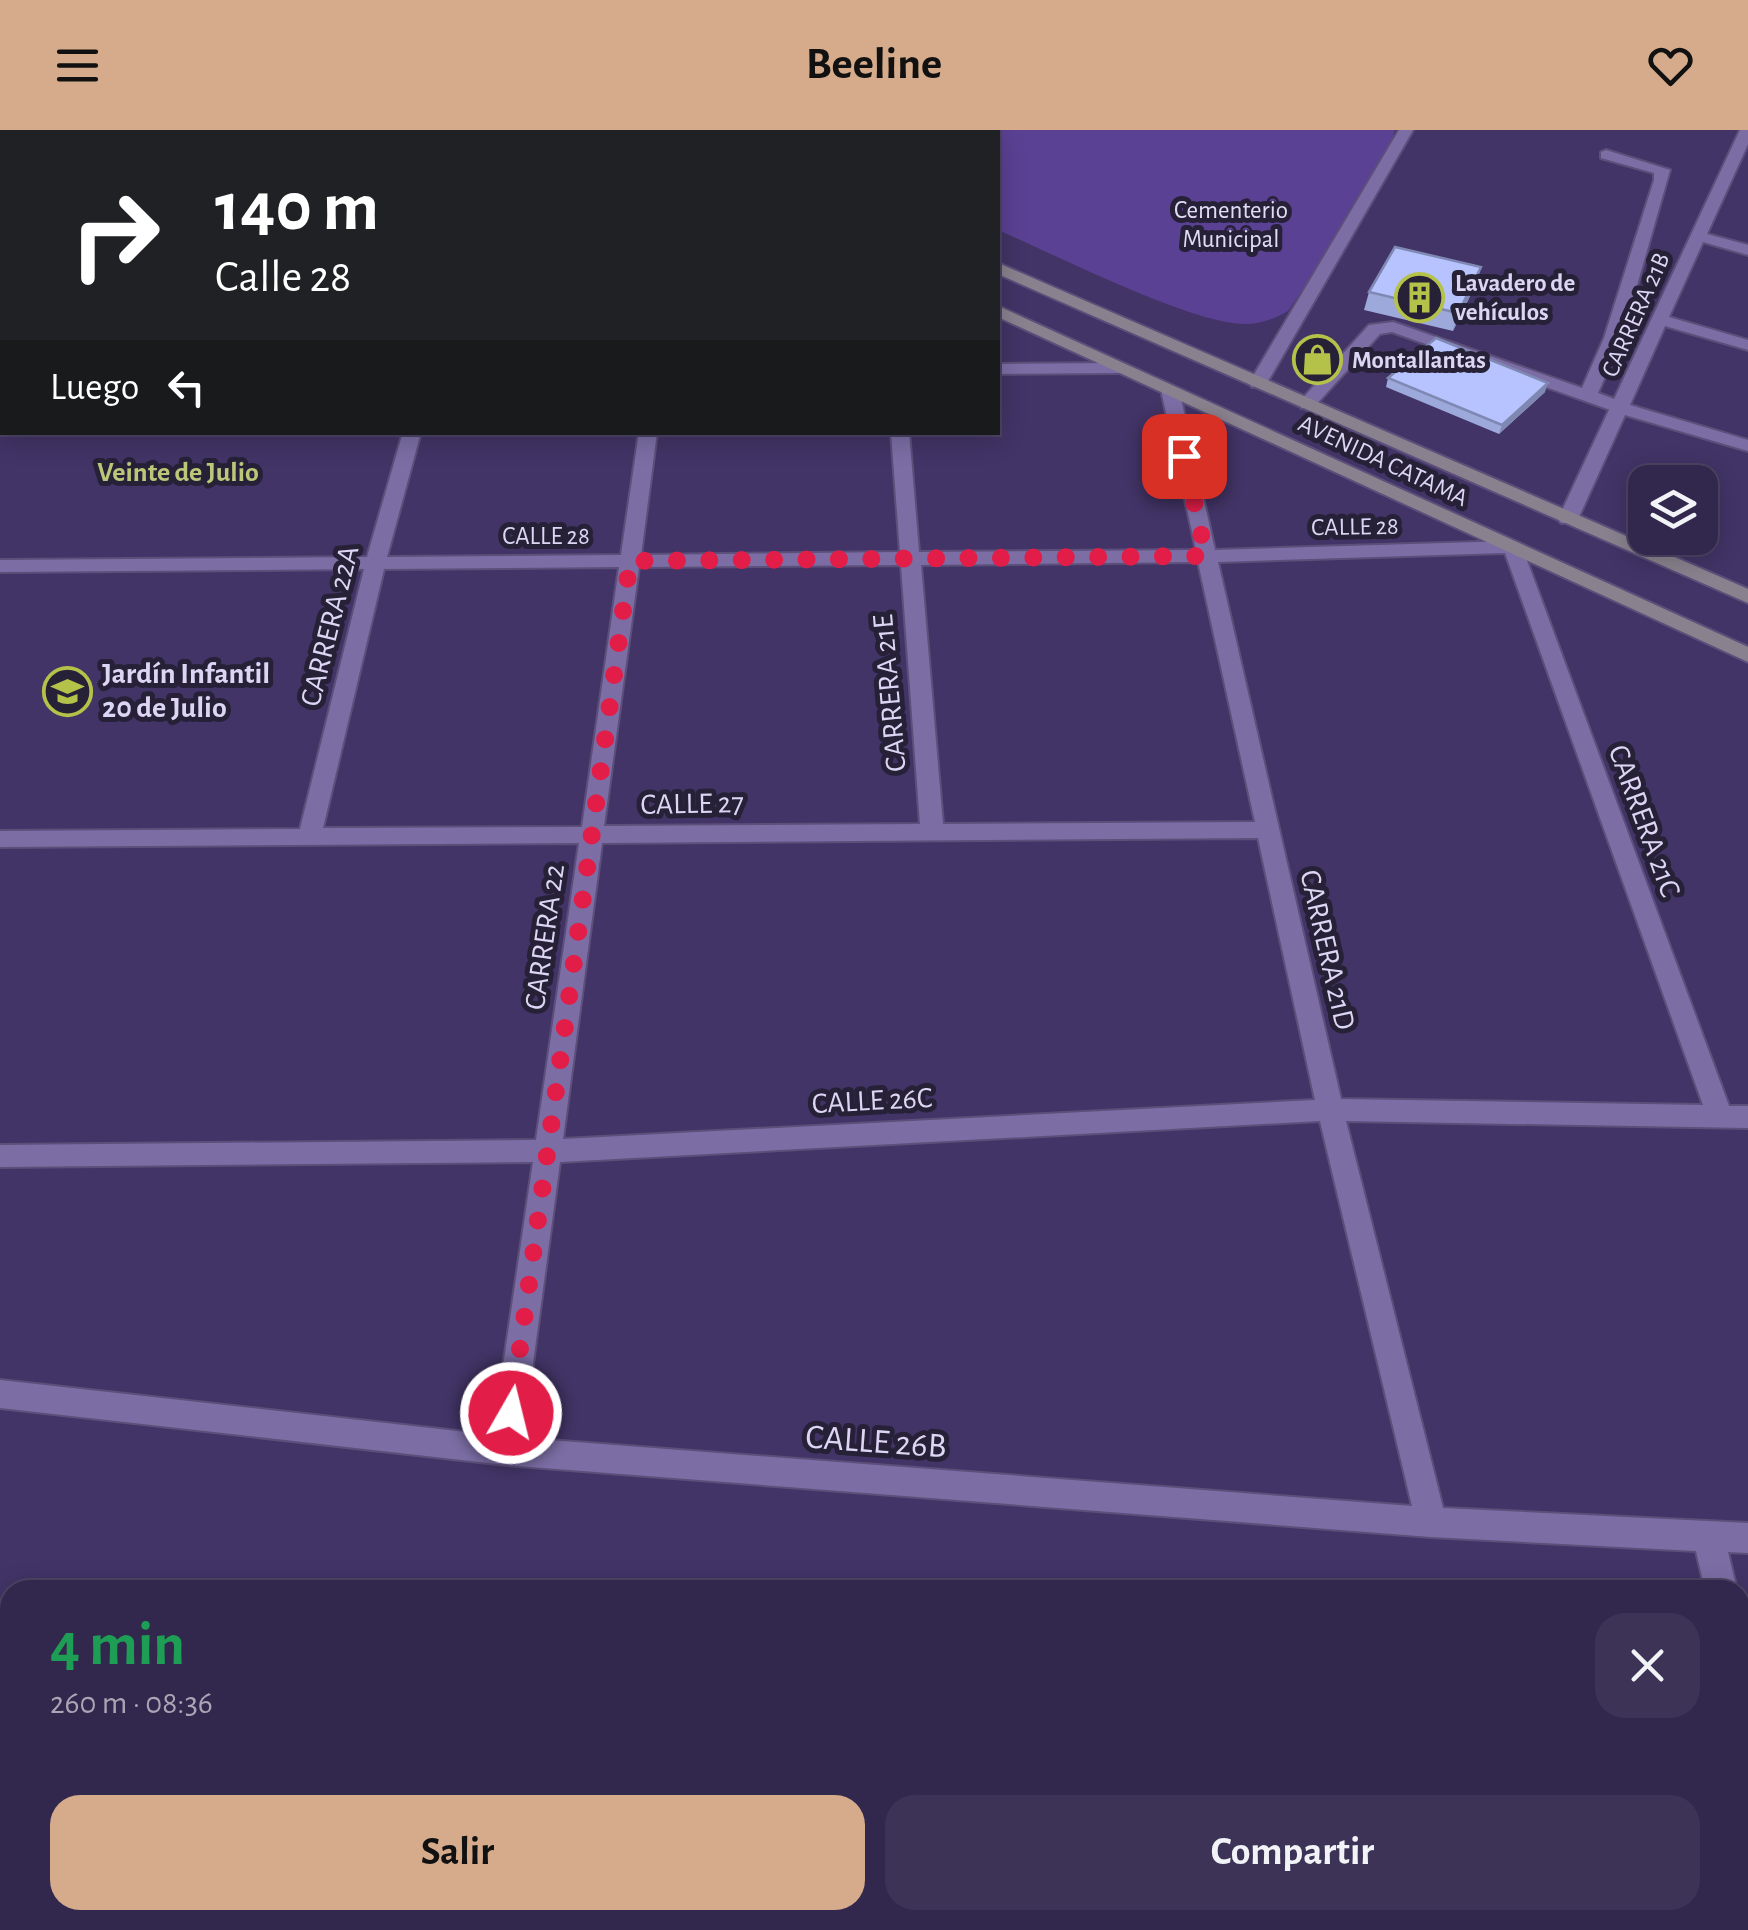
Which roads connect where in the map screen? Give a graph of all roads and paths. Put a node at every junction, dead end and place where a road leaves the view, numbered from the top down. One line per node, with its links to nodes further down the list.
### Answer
1 (1406, 130): 13 (street)
2 (1747, 130): 4 (street, CARRERA 21B)
3 (1606, 155): 15 (street)
4 (1741, 161): 5 (street, CARRERA 21B)
5 (1698, 236): 6 (street); 9 (street, CARRERA 21B)
6 (1748, 250)
7 (1000, 269): 13 (main road, AVENIDA CATAMA)
8 (1000, 312): 12 (main road, AVENIDA CATAMA)
9 (1662, 320): 10 (street); 17 (street, CARRERA 21B)
10 (1748, 345)
11 (1000, 368): 12 (street)
12 (1121, 368): 14 (main road, AVENIDA CATAMA)
13 (1258, 383): 16 (main road, AVENIDA CATAMA)
14 (1170, 390): 23 (main road, AVENIDA CATAMA); 25 (street, CARRERA 21D)
15 (1588, 395): 16 (street); 17 (street)
16 (1307, 404): 22 (main road, AVENIDA CATAMA)
17 (1622, 408): 21 (street); 22 (street, CARRERA 21B)
18 (411, 435): 26 (street, CARRERA 22A)
19 (648, 435): 27 (street, CARRERA 22)
20 (900, 435): 24 (street, CARRERA 21E)
21 (1748, 446)
22 (1568, 519): 29 (main road, AVENIDA CATAMA)
23 (1512, 548): 25 (street, CALLE 28); 30 (main road, AVENIDA CATAMA); 37 (street, CARRERA 21C)
24 (908, 556): 25 (street, CALLE 28); 27 (street, CALLE 28); 31 (street, CARRERA 21E)
25 (1206, 556): 32 (street, CARRERA 21D)
26 (376, 560): 27 (street, CALLE 28); 28 (street, CALLE 28); 33 (street, CARRERA 22A)
27 (630, 561): 34 (street, CARRERA 22)
28 (0, 566)
29 (1748, 597)
30 (1748, 655)
31 (932, 829): 32 (street, CALLE 27); 34 (street, CALLE 27)
32 (1266, 830): 36 (street, CARRERA 21D)
33 (310, 836): 34 (street, CALLE 27); 35 (street, CALLE 27)
34 (592, 836): 39 (street, CARRERA 22)
35 (0, 840)
36 (1330, 1110): 37 (street, CALLE 26C); 39 (street, CALLE 26C); 43 (street, CARRERA 21D)
37 (1720, 1116): 38 (street, CALLE 26C)
38 (1748, 1117)
39 (548, 1151): 40 (street, CALLE 26C); 42 (street, CARRERA 22)
40 (0, 1156)
41 (0, 1394): 42 (street, CALLE 26B)
42 (506, 1450): 43 (street, CALLE 26B)
43 (1431, 1522): 45 (street, CALLE 26B)
44 (1748, 1538): 45 (street, CALLE 26B)
45 (1709, 1539): 46 (street)
46 (1719, 1580)

